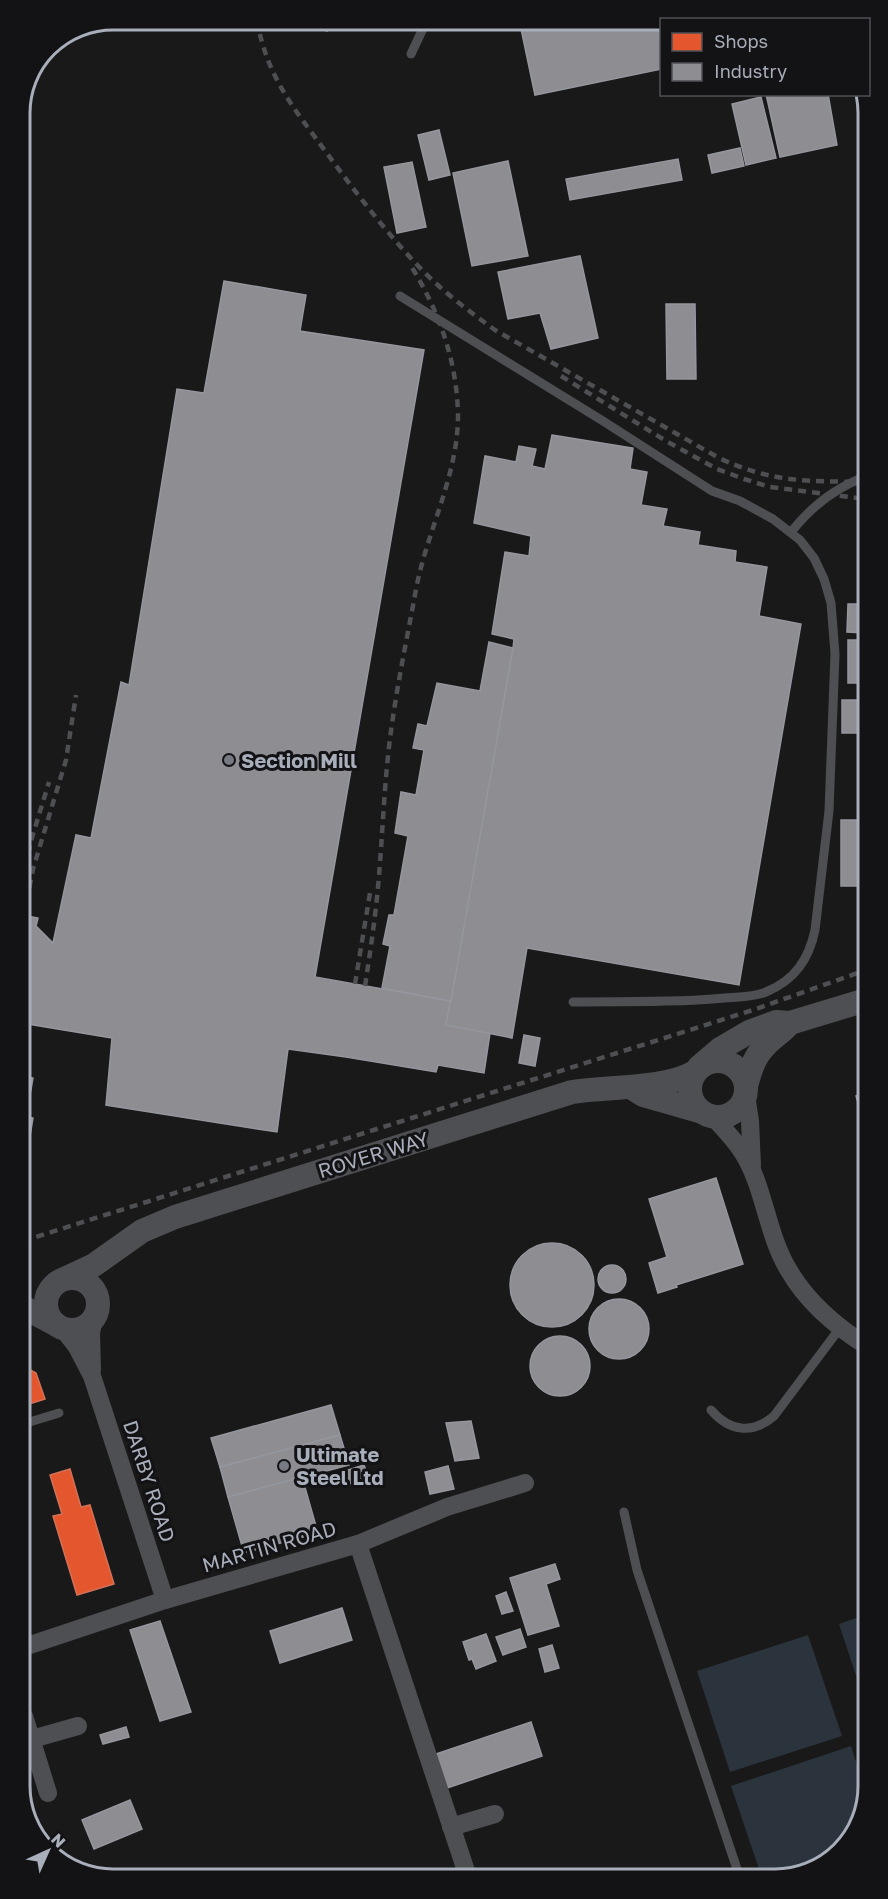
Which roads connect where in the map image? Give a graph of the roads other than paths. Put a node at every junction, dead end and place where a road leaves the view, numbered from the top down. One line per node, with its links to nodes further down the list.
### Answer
1 (422, 30): 2 (lane)
2 (411, 54)
3 (400, 296): 5 (lane)
4 (858, 480): 5 (lane)
5 (791, 532): 6 (lane)
6 (573, 1002)
7 (858, 1002): 8 (street, ROVER WAY)
8 (790, 1023): 9 (street, ROVER WAY); 11 (street, ROVER WAY)
9 (697, 1070): 10 (street, ROVER WAY); 11 (street); 12 (street)
10 (632, 1088): 12 (street, ROVER WAY); 14 (street, ROVER WAY)
11 (746, 1090): 12 (street); 13 (street)
12 (706, 1114): 13 (street)
13 (753, 1174): 20 (street)
14 (122, 1246): 15 (street, ROVER WAY); 17 (street, ROVER WAY)
15 (60, 1281): 16 (street, ROVER WAY); 17 (street); 19 (street)
16 (30, 1289)
17 (96, 1308): 19 (street); 22 (street, DARBY ROAD)
18 (30, 1311): 19 (street)
19 (59, 1326): 22 (street, DARBY ROAD)
20 (840, 1328): 21 (street); 23 (lane)
21 (858, 1340)
22 (92, 1376): 29 (street, DARBY ROAD)
23 (711, 1410)
24 (59, 1413): 25 (lane)
25 (30, 1422)
26 (525, 1483): 28 (street, MARTIN ROAD)
27 (624, 1512): 38 (lane)
28 (358, 1544): 29 (street, MARTIN ROAD); 36 (street)
29 (165, 1599): 30 (street, MARTIN ROAD)
30 (30, 1645)
31 (78, 1726): 33 (street)
32 (30, 1733): 33 (street)
33 (32, 1739): 34 (street)
34 (48, 1793)
35 (495, 1814): 36 (street)
36 (451, 1827): 37 (street)
37 (465, 1869)
38 (737, 1869)

